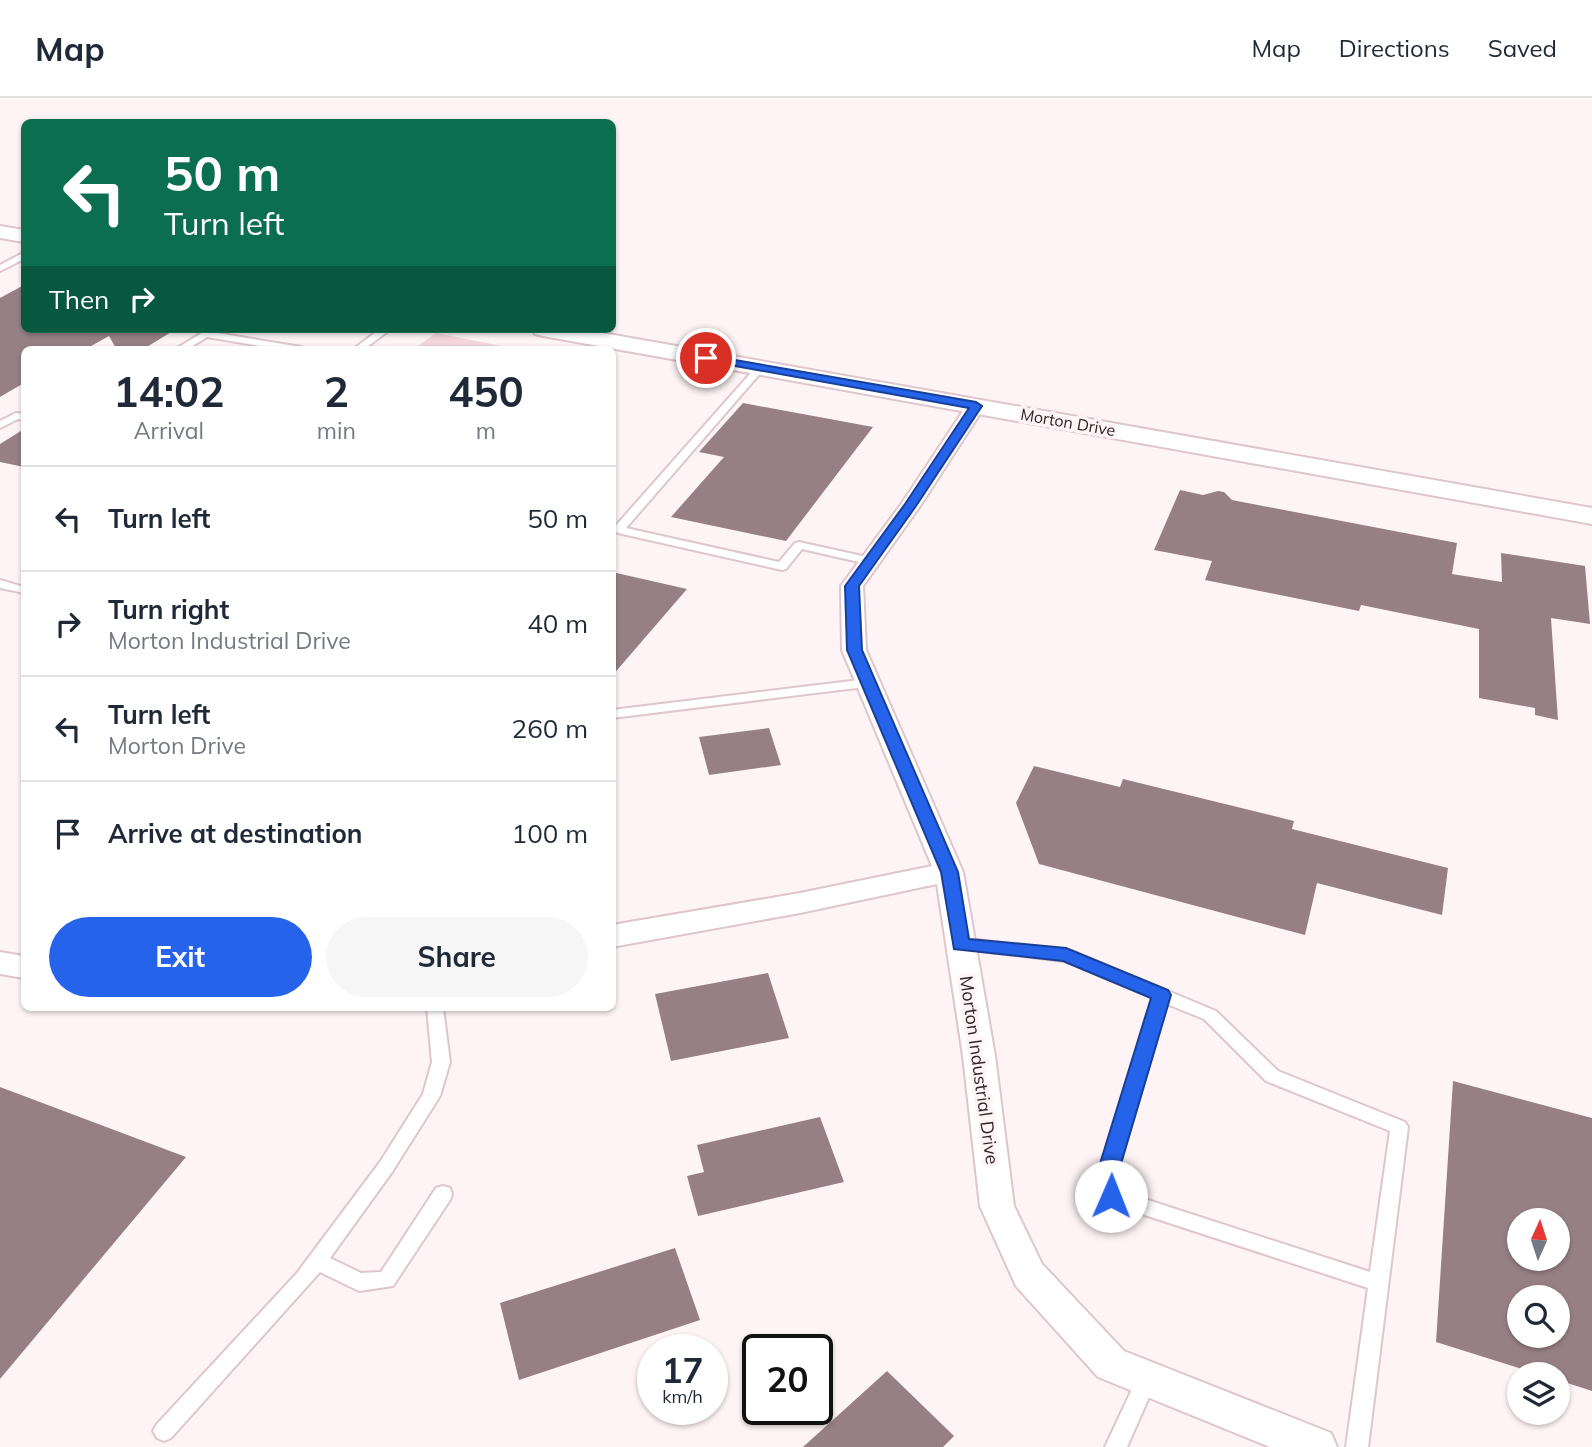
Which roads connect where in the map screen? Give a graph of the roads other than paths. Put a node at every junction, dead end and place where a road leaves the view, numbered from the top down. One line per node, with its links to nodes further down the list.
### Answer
1 (0, 232): 2 (street)
2 (21, 236)
3 (21, 257): 4 (lane)
4 (3, 265)
5 (380, 333): 9 (lane)
6 (566, 333): 10 (street, Morton Drive)
7 (186, 346): 8 (lane)
8 (277, 346)
9 (363, 346)
10 (760, 368): 11 (street, Morton Drive); 15 (lane)
11 (976, 406): 14 (street, Morton Drive); 17 (street, Morton Industrial Drive)
12 (21, 417): 13 (lane)
13 (0, 425)
14 (1592, 516)
15 (616, 530)
16 (616, 531): 17 (lane)
17 (872, 561): 20 (street, Morton Industrial Drive)
18 (0, 584): 19 (lane)
19 (21, 589)
20 (868, 683): 21 (lane); 22 (street, Morton Industrial Drive)
21 (616, 714)
22 (949, 872): 23 (street); 24 (street, Morton Industrial Drive)
23 (616, 935)
24 (961, 944): 27 (lane); 32 (street, Morton Industrial Drive)
25 (0, 963): 26 (street)
26 (21, 966)
27 (1162, 995): 31 (lane); 31 (lane)
28 (435, 1011): 30 (lane)
29 (443, 1194): 30 (lane)
30 (317, 1261): 33 (lane)
31 (1379, 1283): 36 (lane)
32 (1147, 1379): 34 (lane); 35 (street, Morton Industrial Drive)
33 (164, 1431)
34 (1116, 1447)
35 (1317, 1447)
36 (1357, 1447)

